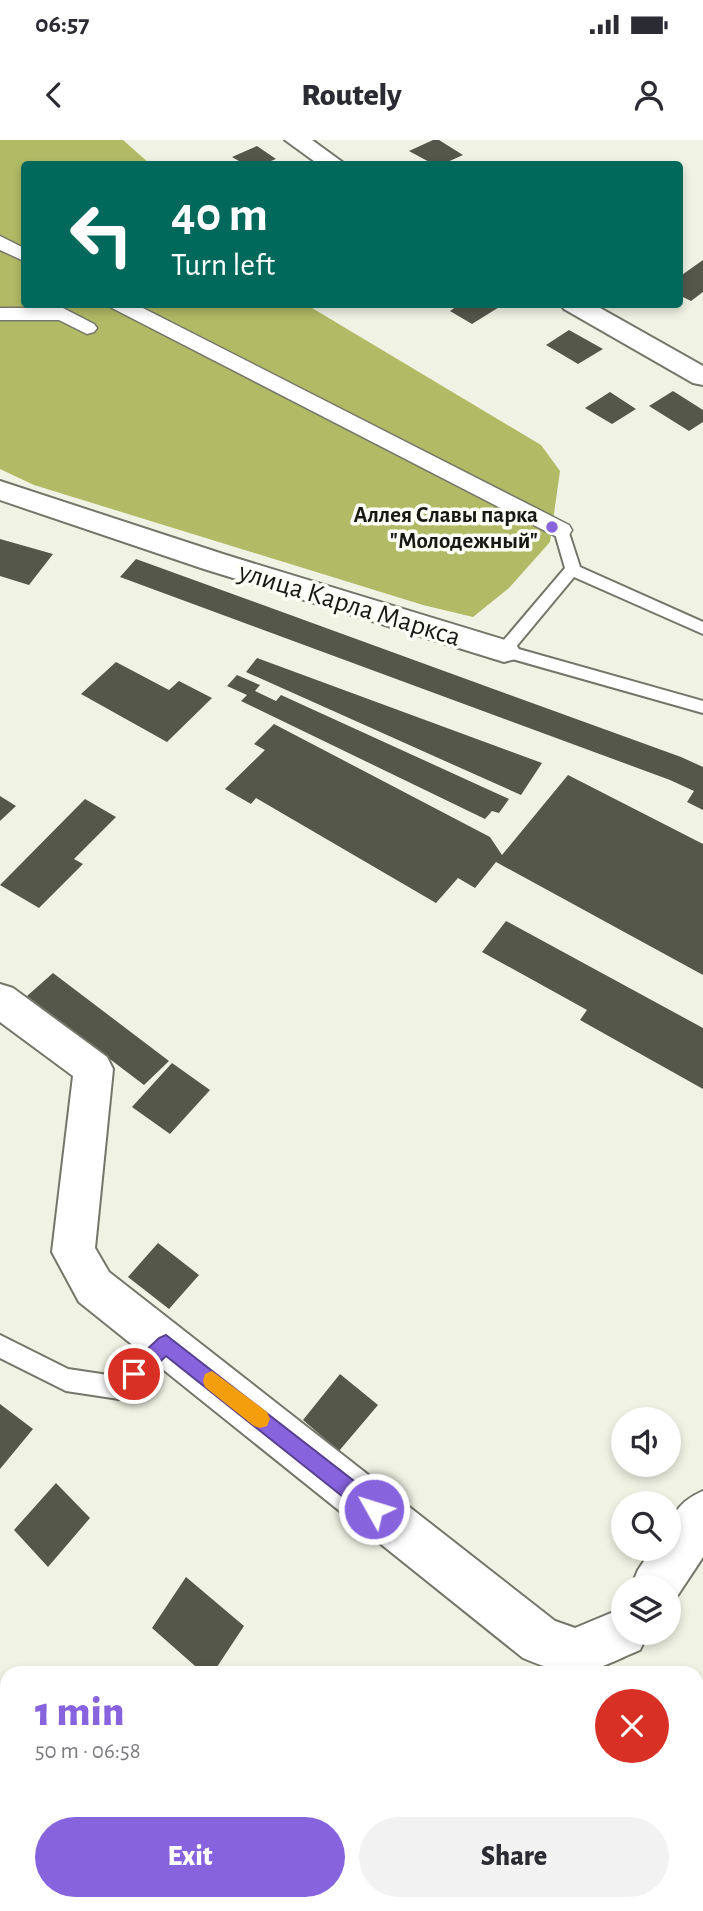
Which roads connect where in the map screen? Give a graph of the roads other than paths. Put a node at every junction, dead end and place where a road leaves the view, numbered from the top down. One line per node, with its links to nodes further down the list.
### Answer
1 (296, 140): 2 (street)
2 (328, 161)
3 (0, 242): 4 (street)
4 (21, 253)
5 (127, 308): 11 (street)
6 (580, 308): 9 (street)
7 (0, 314): 8 (street)
8 (87, 328)
9 (703, 377)
10 (0, 490): 14 (street, улица Карла Маркса)
11 (561, 530): 12 (lane)
12 (573, 570): 13 (lane); 14 (lane)
13 (703, 628)
14 (504, 651): 15 (lane, улица Карла Маркса)
15 (703, 707)
16 (0, 1000): 17 (street)
17 (166, 1344): 18 (lane); 22 (street)
18 (0, 1346)
19 (703, 1515): 20 (street)
20 (663, 1575)
21 (611, 1641): 22 (street)
22 (576, 1663)

